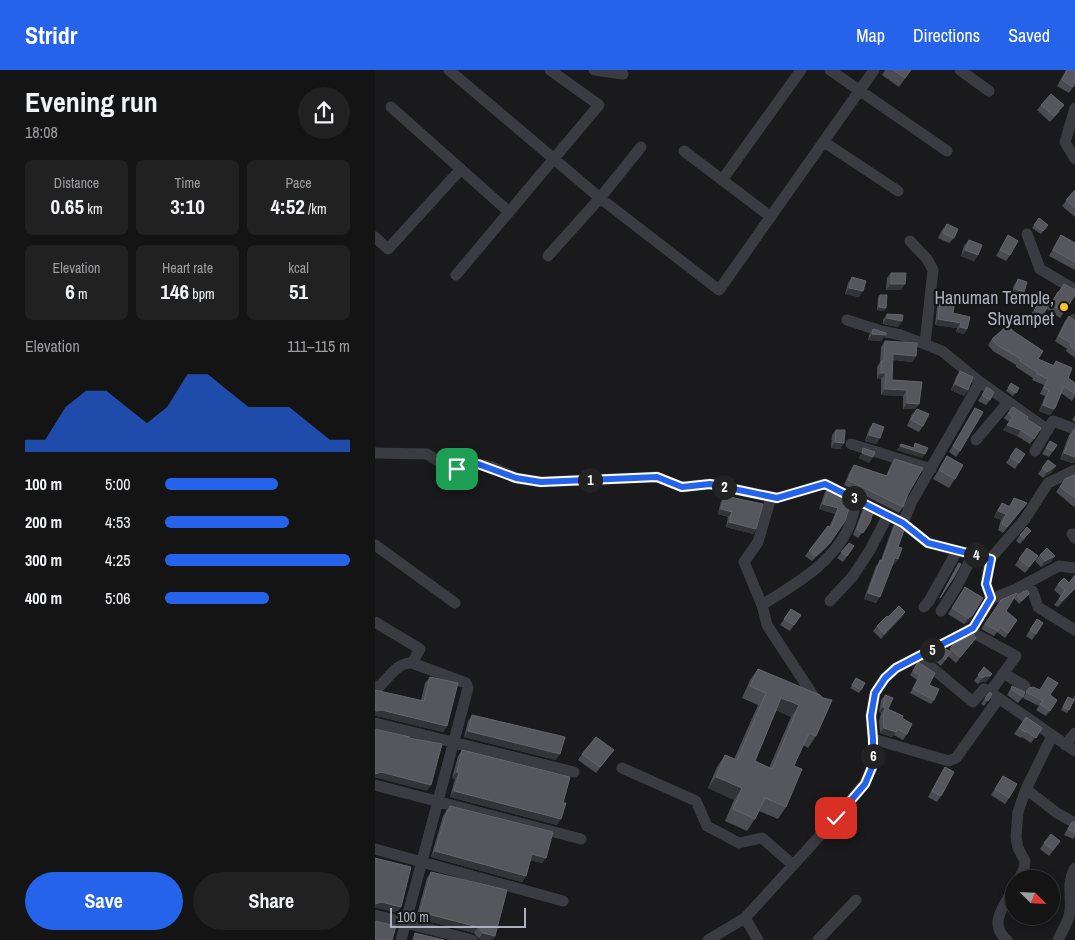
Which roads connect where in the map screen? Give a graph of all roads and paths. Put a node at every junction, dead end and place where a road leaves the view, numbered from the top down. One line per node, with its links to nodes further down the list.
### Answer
1 (449, 70): 17 (street)
2 (550, 70): 17 (street)
3 (593, 70): 8 (street)
4 (801, 70): 20 (street)
5 (830, 70): 9 (street)
6 (874, 70): 9 (street)
7 (960, 70): 10 (street)
8 (623, 74)
9 (860, 91): 13 (street); 16 (street)
10 (989, 91)
11 (391, 107): 19 (street)
12 (1075, 108): 18 (street)
13 (824, 142): 21 (street); 24 (street)
14 (641, 147): 22 (street)
15 (684, 151): 20 (street)
16 (947, 151)
17 (553, 158): 22 (street); 23 (street)
18 (1075, 159)
19 (461, 169): 23 (street); 26 (street)
20 (722, 180): 24 (street)
21 (898, 191)
22 (600, 198): 24 (street); 28 (street)
23 (509, 212): 29 (street)
24 (771, 217)
25 (1027, 234): 30 (street)
26 (375, 237)
27 (909, 241): 32 (street)
28 (548, 256)
29 (456, 274)
30 (1075, 290)
31 (847, 320): 32 (street)
32 (925, 344): 33 (street)
33 (980, 382): 34 (street); 41 (street)
34 (1008, 402): 35 (street); 37 (street)
35 (1047, 430): 36 (street); 39 (street)
36 (1075, 430)
37 (976, 440)
38 (851, 444): 41 (street)
39 (1035, 452)
40 (375, 453): 44 (street)
41 (931, 468): 47 (street)
42 (1071, 472): 43 (street); 51 (street)
43 (1075, 483)
44 (771, 497): 45 (street); 57 (street)
45 (857, 500): 46 (street); 57 (street)
46 (887, 515): 47 (street); 55 (street)
47 (903, 523): 49 (street)
48 (375, 545): 56 (street)
49 (957, 550): 50 (street); 58 (street)
50 (973, 554): 51 (street); 59 (street)
51 (991, 559): 54 (street)
52 (1075, 568): 53 (street)
53 (1027, 583): 54 (street); 62 (street)
54 (991, 598): 61 (street)
55 (830, 601)
56 (455, 603)
57 (762, 605): 69 (street)
58 (924, 607)
59 (941, 611)
60 (375, 622): 64 (street)
61 (968, 630): 63 (street); 65 (street)
62 (1075, 630)
63 (919, 657): 68 (street); 73 (street)
64 (412, 664): 66 (street); 74 (street)
65 (1003, 673): 67 (street); 68 (street)
66 (375, 686)
67 (1025, 686)
68 (995, 695): 72 (street); 73 (street)
69 (819, 703)
70 (375, 723): 74 (street)
71 (1075, 733): 75 (street)
72 (1051, 736): 75 (street); 79 (street)
73 (873, 739): 85 (street)
74 (453, 743): 77 (street); 80 (street)
75 (1070, 748)
76 (622, 768): 85 (street)
77 (574, 772)
78 (375, 785): 80 (street)
79 (1026, 789): 81 (street); 87 (street)
80 (437, 802): 82 (street); 84 (street)
81 (1075, 823)
82 (581, 839)
83 (375, 850): 84 (street)
84 (421, 862): 89 (street); 93 (street)
85 (793, 865): 92 (street)
86 (1075, 868): 100 (street)
87 (1024, 870)
88 (857, 900): 98 (street)
89 (563, 901)
90 (1005, 904): 99 (street)
91 (375, 915): 93 (street)
92 (745, 918): 96 (street); 97 (street)
93 (406, 923): 94 (street); 95 (street)
94 (401, 940)
95 (472, 940)
96 (708, 940)
97 (758, 940)
98 (818, 940)
99 (1007, 940)
100 (1058, 940)

